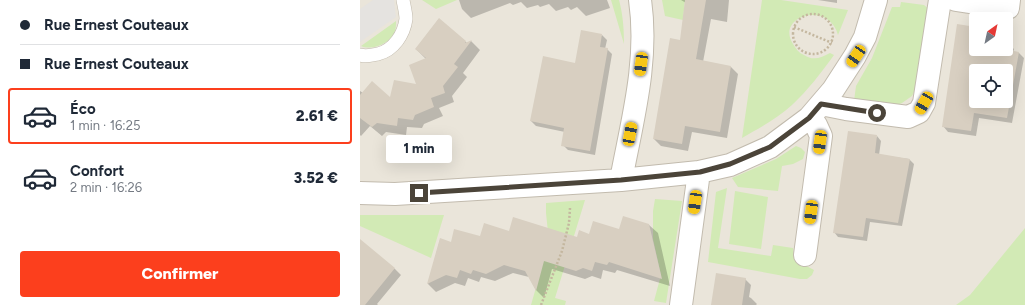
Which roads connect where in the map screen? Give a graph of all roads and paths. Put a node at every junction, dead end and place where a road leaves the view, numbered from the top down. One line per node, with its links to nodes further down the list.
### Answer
1 (403, 0): 9 (lane)
2 (640, 0): 12 (street)
3 (876, 0): 10 (street)
4 (940, 0): 10 (street)
5 (956, 0): 6 (street)
6 (1009, 0)
7 (794, 27): 8 (path); 8 (path); 8 (path)
8 (831, 42)
9 (360, 55)
10 (815, 111): 11 (street); 15 (street)
11 (700, 172): 12 (street); 17 (street)
12 (621, 180): 13 (street)
13 (360, 193)
14 (570, 206): 16 (path)
15 (805, 255)
16 (541, 305)
17 (681, 305)

